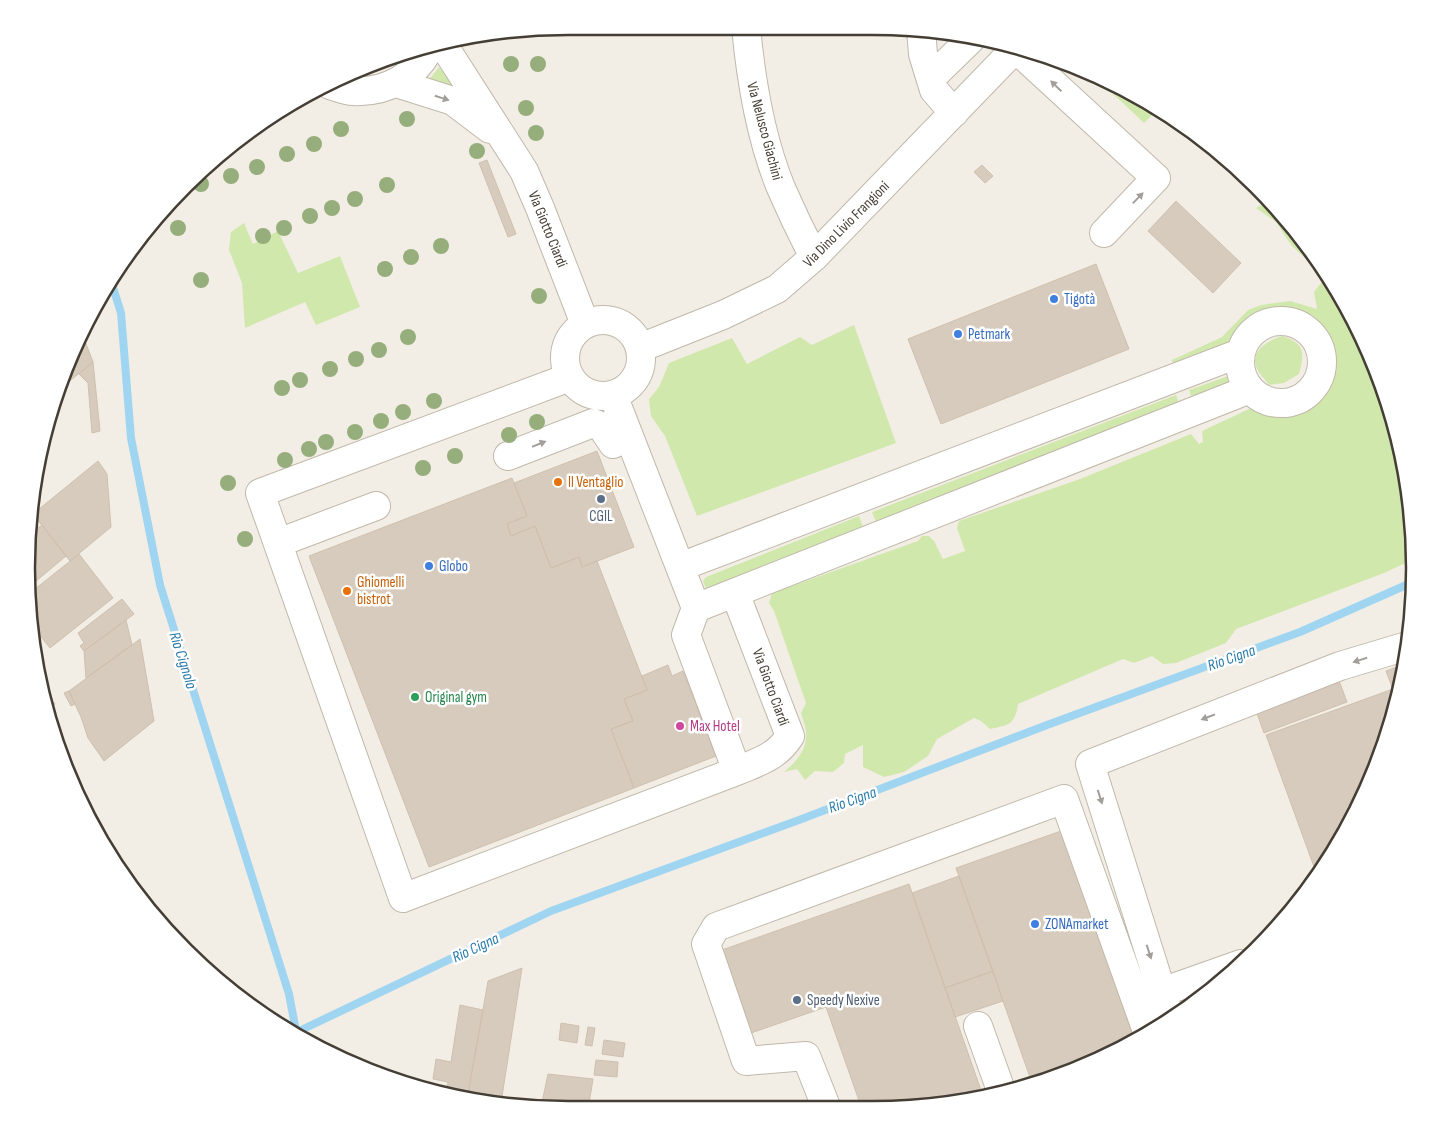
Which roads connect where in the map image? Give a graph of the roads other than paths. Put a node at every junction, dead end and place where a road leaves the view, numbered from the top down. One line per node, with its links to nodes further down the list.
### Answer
1 (747, 35): 14 (street, Via Nelusco Giachini)
2 (922, 38): 8 (street)
3 (966, 43): 8 (street)
4 (446, 49): 12 (street, Via Giotto Ciardi)
5 (1012, 53): 11 (street, Via Dino Livio Frangioni)
6 (428, 54): 9 (street)
7 (1025, 57): 13 (street, one-way to 7)
8 (931, 78): 11 (street)
9 (396, 83): 10 (street); 12 (street, Via Giotto Ciardi, one-way to 12)
10 (338, 87)
11 (954, 113): 14 (street, Via Dino Livio Frangioni)
12 (504, 139): 15 (street, Via Giotto Ciardi)
13 (1104, 233)
14 (814, 257): 16 (street, Via Dino Livio Frangioni)
15 (585, 324): 16 (street); 18 (street)
16 (640, 348): 20 (street)
17 (1240, 353): 19 (street); 19 (street); 25 (street)
18 (570, 377): 20 (street); 24 (street)
19 (1250, 390): 26 (street)
20 (613, 395): 21 (street)
21 (629, 437): 22 (street, one-way to 21); 25 (street)
22 (508, 456)
23 (376, 506): 24 (street)
24 (278, 543): 29 (street)
25 (680, 567): 27 (street)
26 (735, 593): 27 (street); 29 (street, Via Giotto Ciardi)
27 (696, 608): 29 (street)
28 (1399, 648): 31 (street, one-way to 31)
29 (737, 771)
30 (1222, 971): 31 (street)
31 (1162, 992): 32 (street)
32 (1168, 1012)
33 (978, 1026): 35 (street)
34 (1145, 1027): 36 (street)
35 (999, 1086)
36 (825, 1101)

